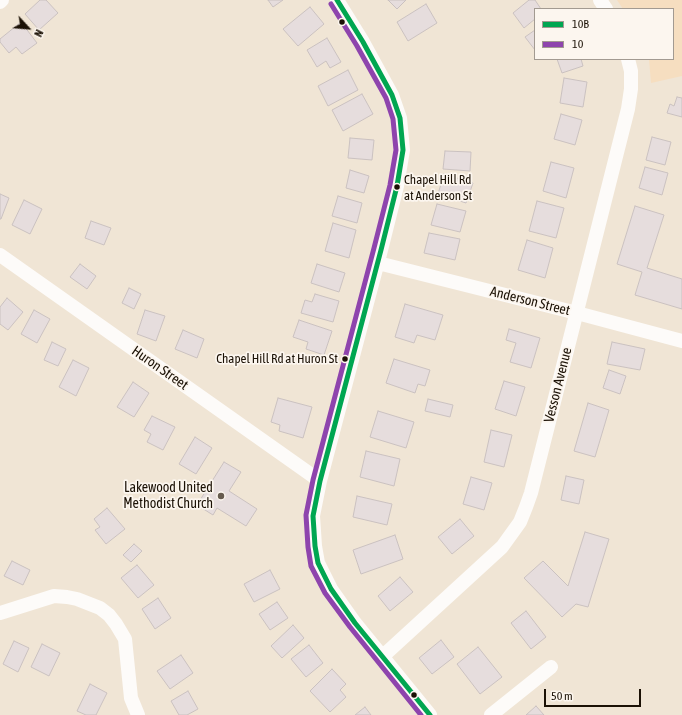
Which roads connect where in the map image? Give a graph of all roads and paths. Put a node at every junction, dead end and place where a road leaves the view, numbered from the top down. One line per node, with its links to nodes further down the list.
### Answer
1 (2, 0): 3 (street)
2 (337, 0): 6 (street)
3 (0, 2)
4 (628, 60): 7 (street, Vesson Avenue)
5 (0, 255): 9 (street, Huron Street)
6 (378, 263): 7 (street, Anderson Street); 9 (street)
7 (577, 313): 8 (street, Anderson Street); 11 (street, Vesson Avenue)
8 (682, 341)
9 (320, 481): 11 (street)
10 (0, 613): 13 (street)
11 (383, 656): 14 (street)
12 (551, 667): 15 (street)
13 (138, 715)
14 (430, 715)
15 (491, 715)

